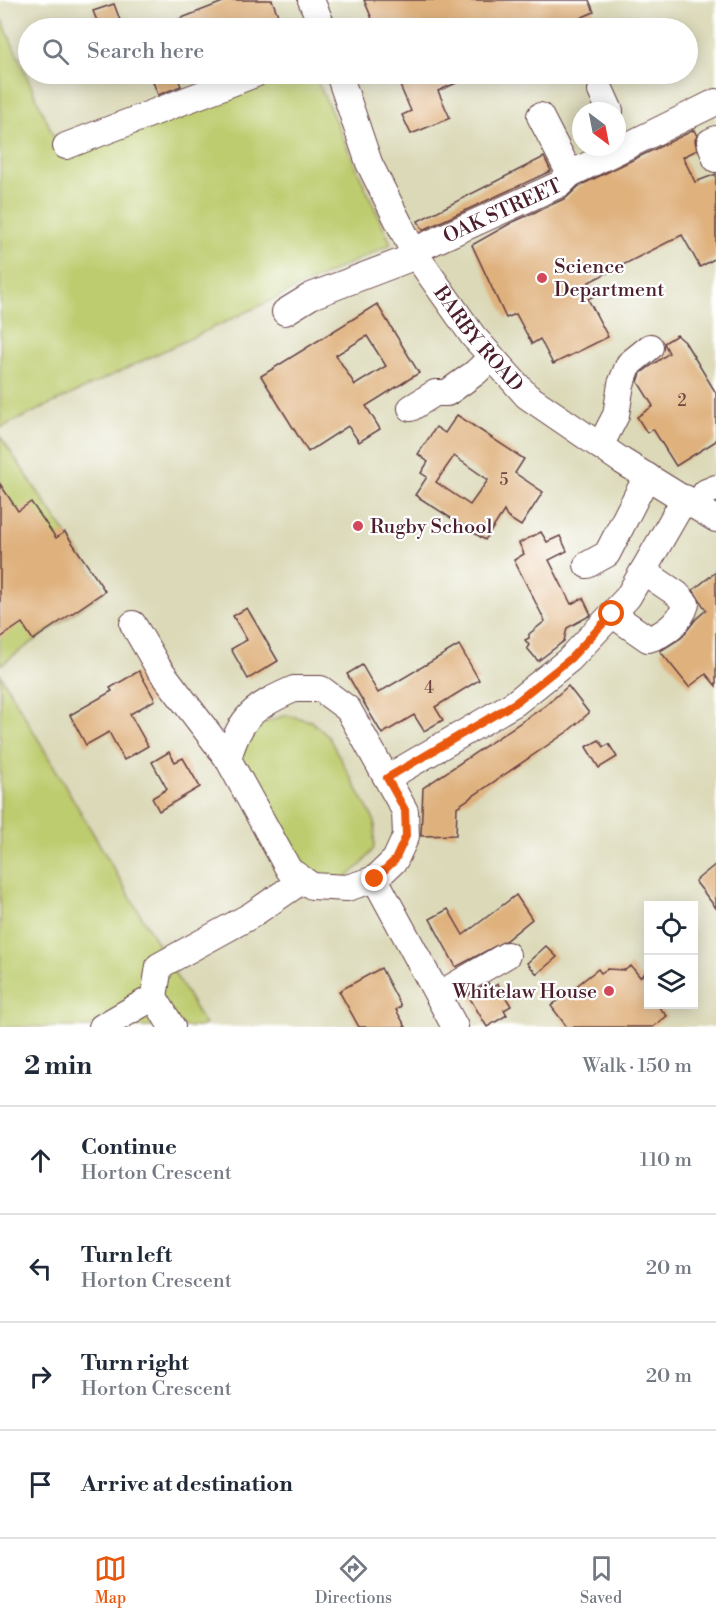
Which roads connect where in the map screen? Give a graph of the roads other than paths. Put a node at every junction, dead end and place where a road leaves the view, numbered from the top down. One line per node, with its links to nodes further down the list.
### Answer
1 (311, 0): 2 (street)
2 (318, 18)
3 (229, 84): 9 (street)
4 (342, 84): 13 (street, BARBY ROAD)
5 (716, 102): 7 (street, OAK STREET)
6 (540, 116): 12 (street)
7 (626, 134)
8 (716, 139): 11 (street)
9 (66, 146)
10 (594, 156): 12 (street, OAK STREET)
11 (716, 159)
12 (570, 174): 13 (street, OAK STREET)
13 (414, 254): 14 (street, OAK STREET); 16 (street, BARBY ROAD)
14 (285, 312)
15 (650, 346): 18 (street)
16 (492, 357): 17 (street); 18 (street, BARBY ROAD)
17 (411, 408)
18 (600, 446): 19 (street, BARBY ROAD)
19 (647, 476): 21 (street, BARBY ROAD); 22 (street)
20 (716, 488): 21 (street)
21 (699, 508): 23 (street)
22 (587, 565)
23 (643, 571): 24 (street); 24 (street)
24 (612, 614): 27 (street)
25 (133, 624): 26 (street)
26 (228, 759): 27 (street); 29 (street)
27 (387, 778): 28 (street)
28 (375, 879): 29 (street); 31 (street)
29 (303, 880): 32 (street)
30 (507, 955): 31 (street)
31 (438, 995): 35 (street)
32 (154, 997): 33 (street); 34 (street)
33 (102, 1027)
34 (172, 1027)
35 (455, 1027)

